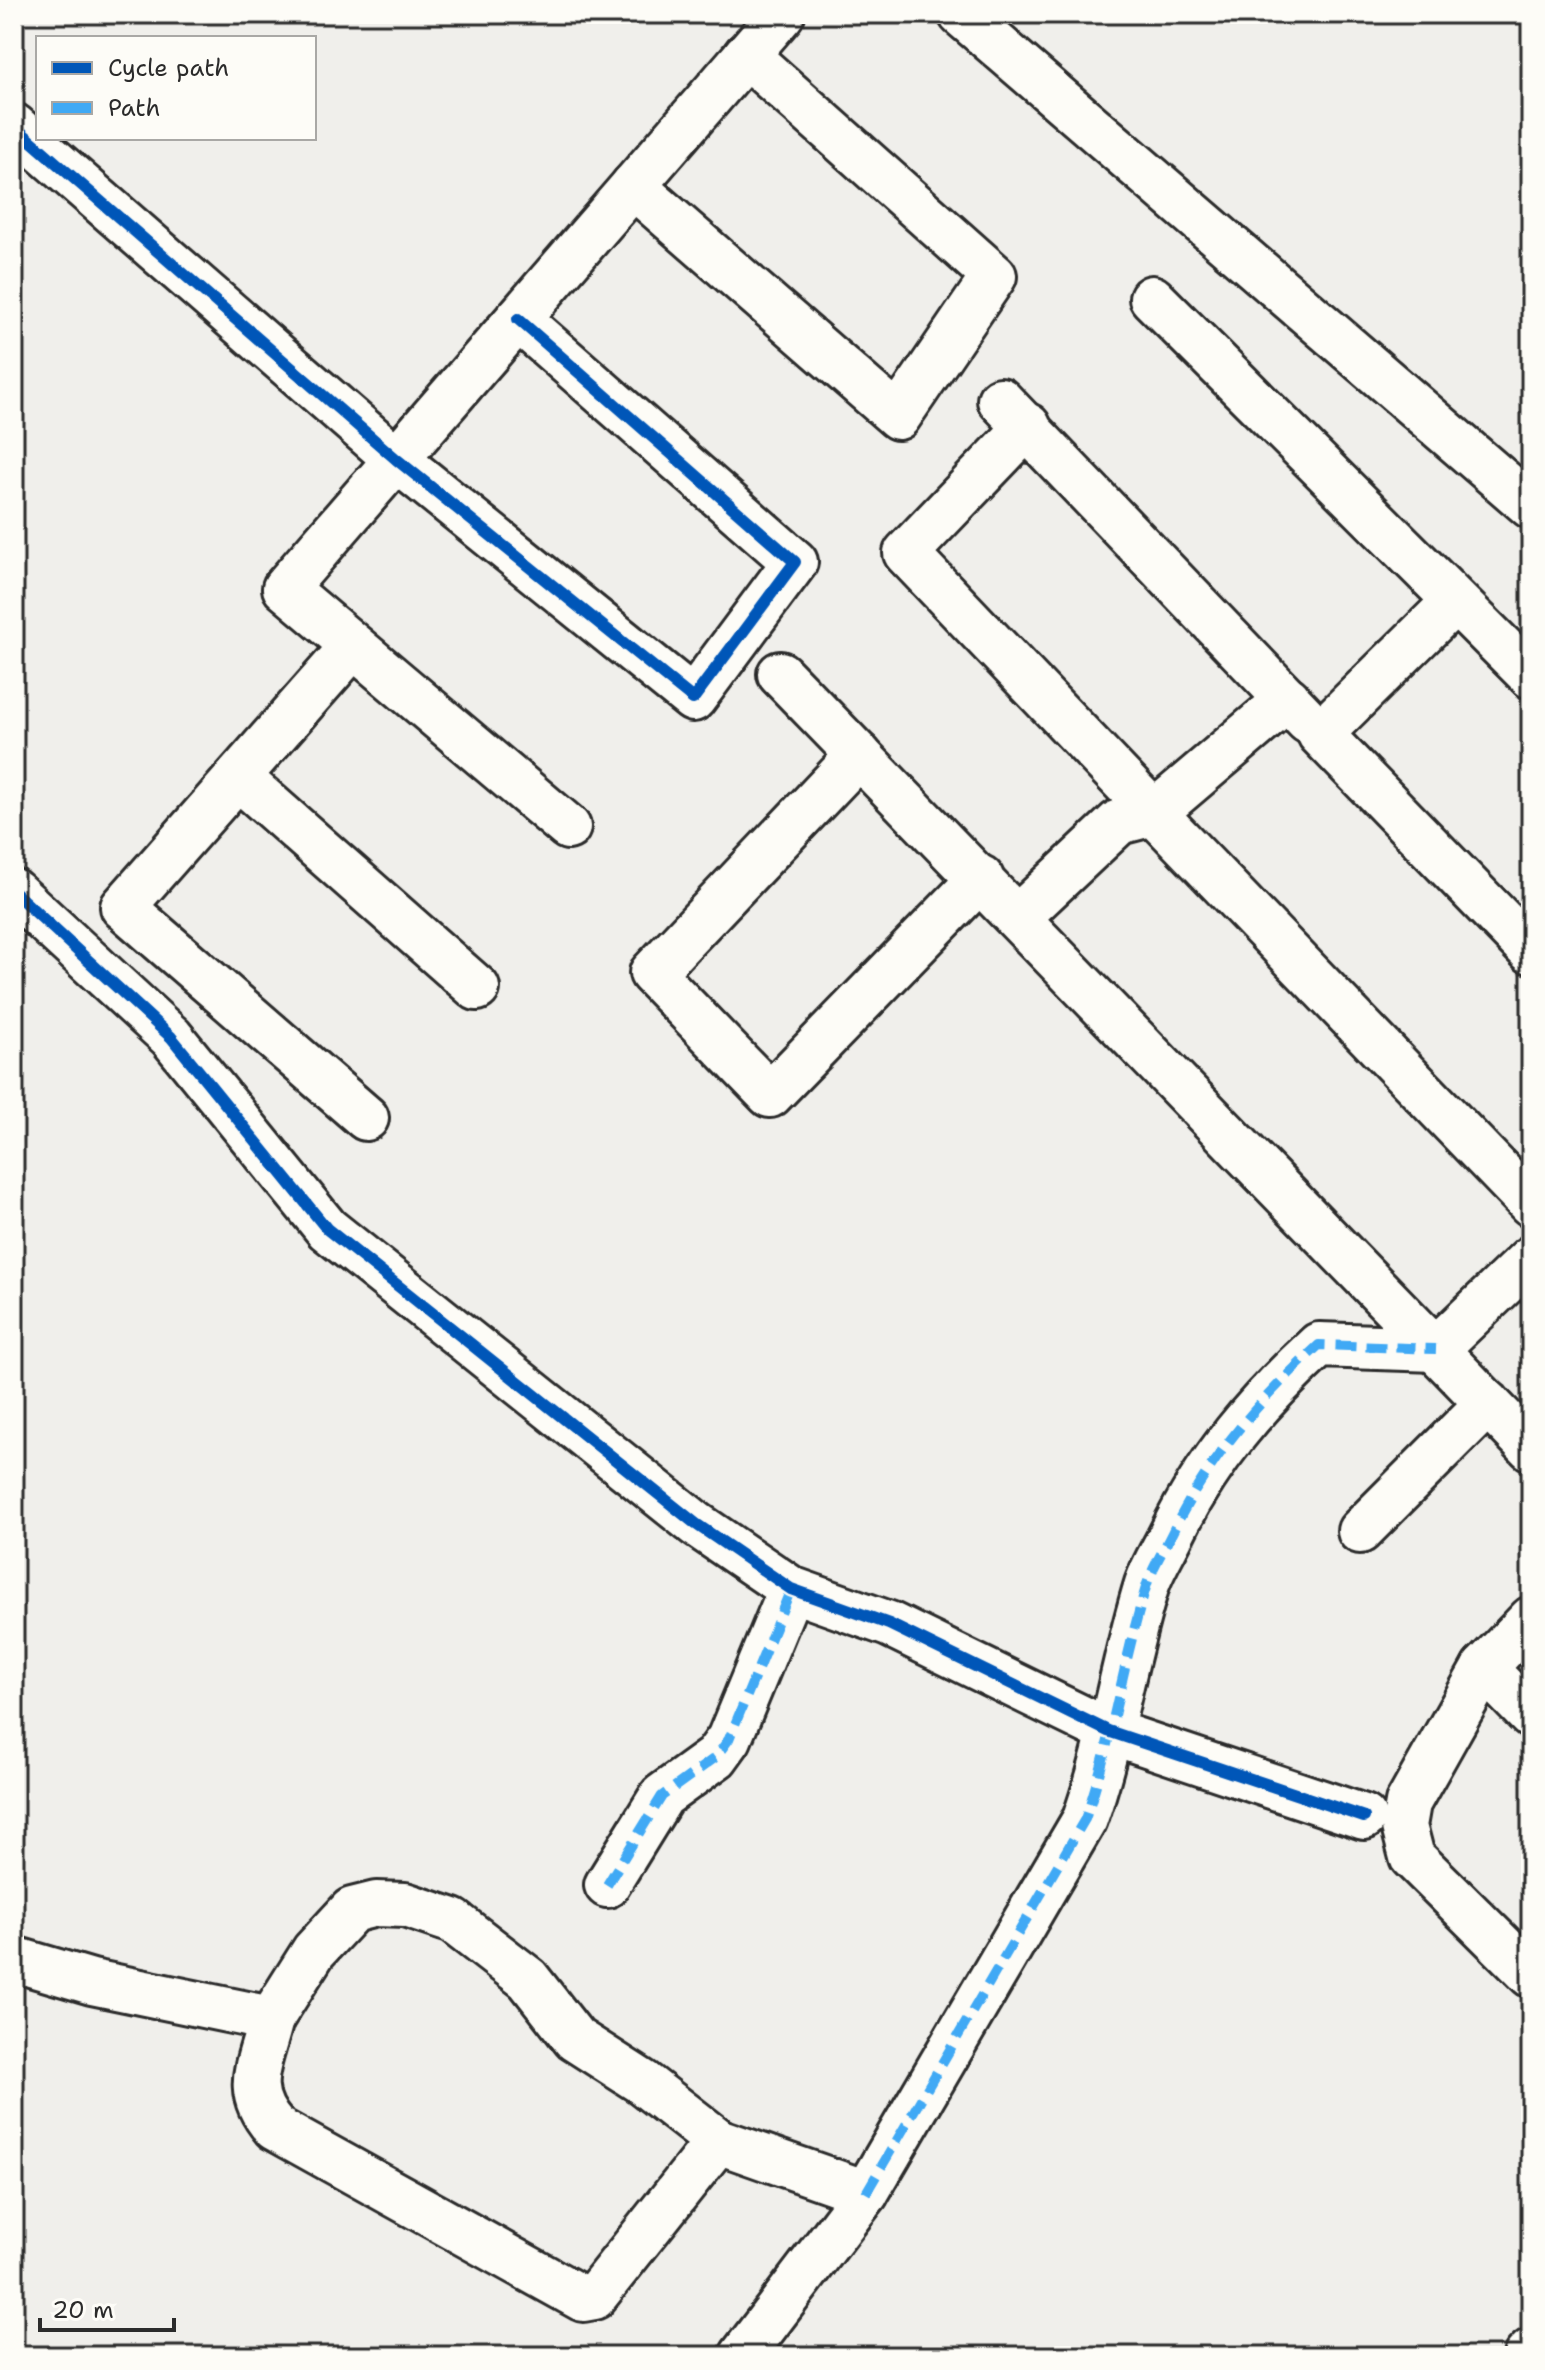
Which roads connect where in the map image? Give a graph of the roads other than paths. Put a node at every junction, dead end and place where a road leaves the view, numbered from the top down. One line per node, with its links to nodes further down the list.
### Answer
1 (782, 14): 3 (street)
2 (961, 14): 9 (street)
3 (746, 55): 5 (street); 5 (street)
4 (14, 126): 8 (street)
5 (633, 186): 7 (street)
6 (1152, 298): 10 (street)
7 (518, 319): 8 (street); 8 (street)
8 (396, 459): 11 (street)
9 (1531, 506)
10 (1454, 602): 13 (street); 15 (street)
11 (353, 646): 17 (street); 19 (street)
12 (780, 674): 16 (street)
13 (1531, 676)
14 (1288, 699): 15 (street); 18 (street); 18 (street)
15 (1320, 734): 23 (street)
16 (859, 755): 20 (street); 20 (street)
17 (238, 777): 24 (street); 25 (street)
18 (1154, 813): 22 (street); 26 (street)
19 (568, 827)
20 (981, 878): 22 (street)
21 (14, 892): 32 (street)
22 (1018, 917): 28 (street)
23 (1531, 951)
24 (477, 988)
25 (366, 1118)
26 (1531, 1204)
27 (1531, 1258): 28 (street)
28 (1436, 1349): 29 (street); 36 (street)
29 (1488, 1403): 30 (street); 31 (street)
30 (1531, 1448)
31 (1360, 1531)
32 (791, 1589): 36 (street); 38 (street)
33 (1531, 1619): 34 (street)
34 (1484, 1668): 35 (street); 40 (street)
35 (1531, 1716)
36 (1108, 1731): 37 (street); 43 (street)
37 (1364, 1817)
38 (607, 1885)
39 (14, 1959): 41 (street)
40 (1531, 1975)
41 (271, 2019): 42 (street); 42 (street)
42 (718, 2141): 43 (street)
43 (866, 2193): 45 (street)
44 (1531, 2351): 46 (street)
45 (742, 2356)
46 (1526, 2356)

